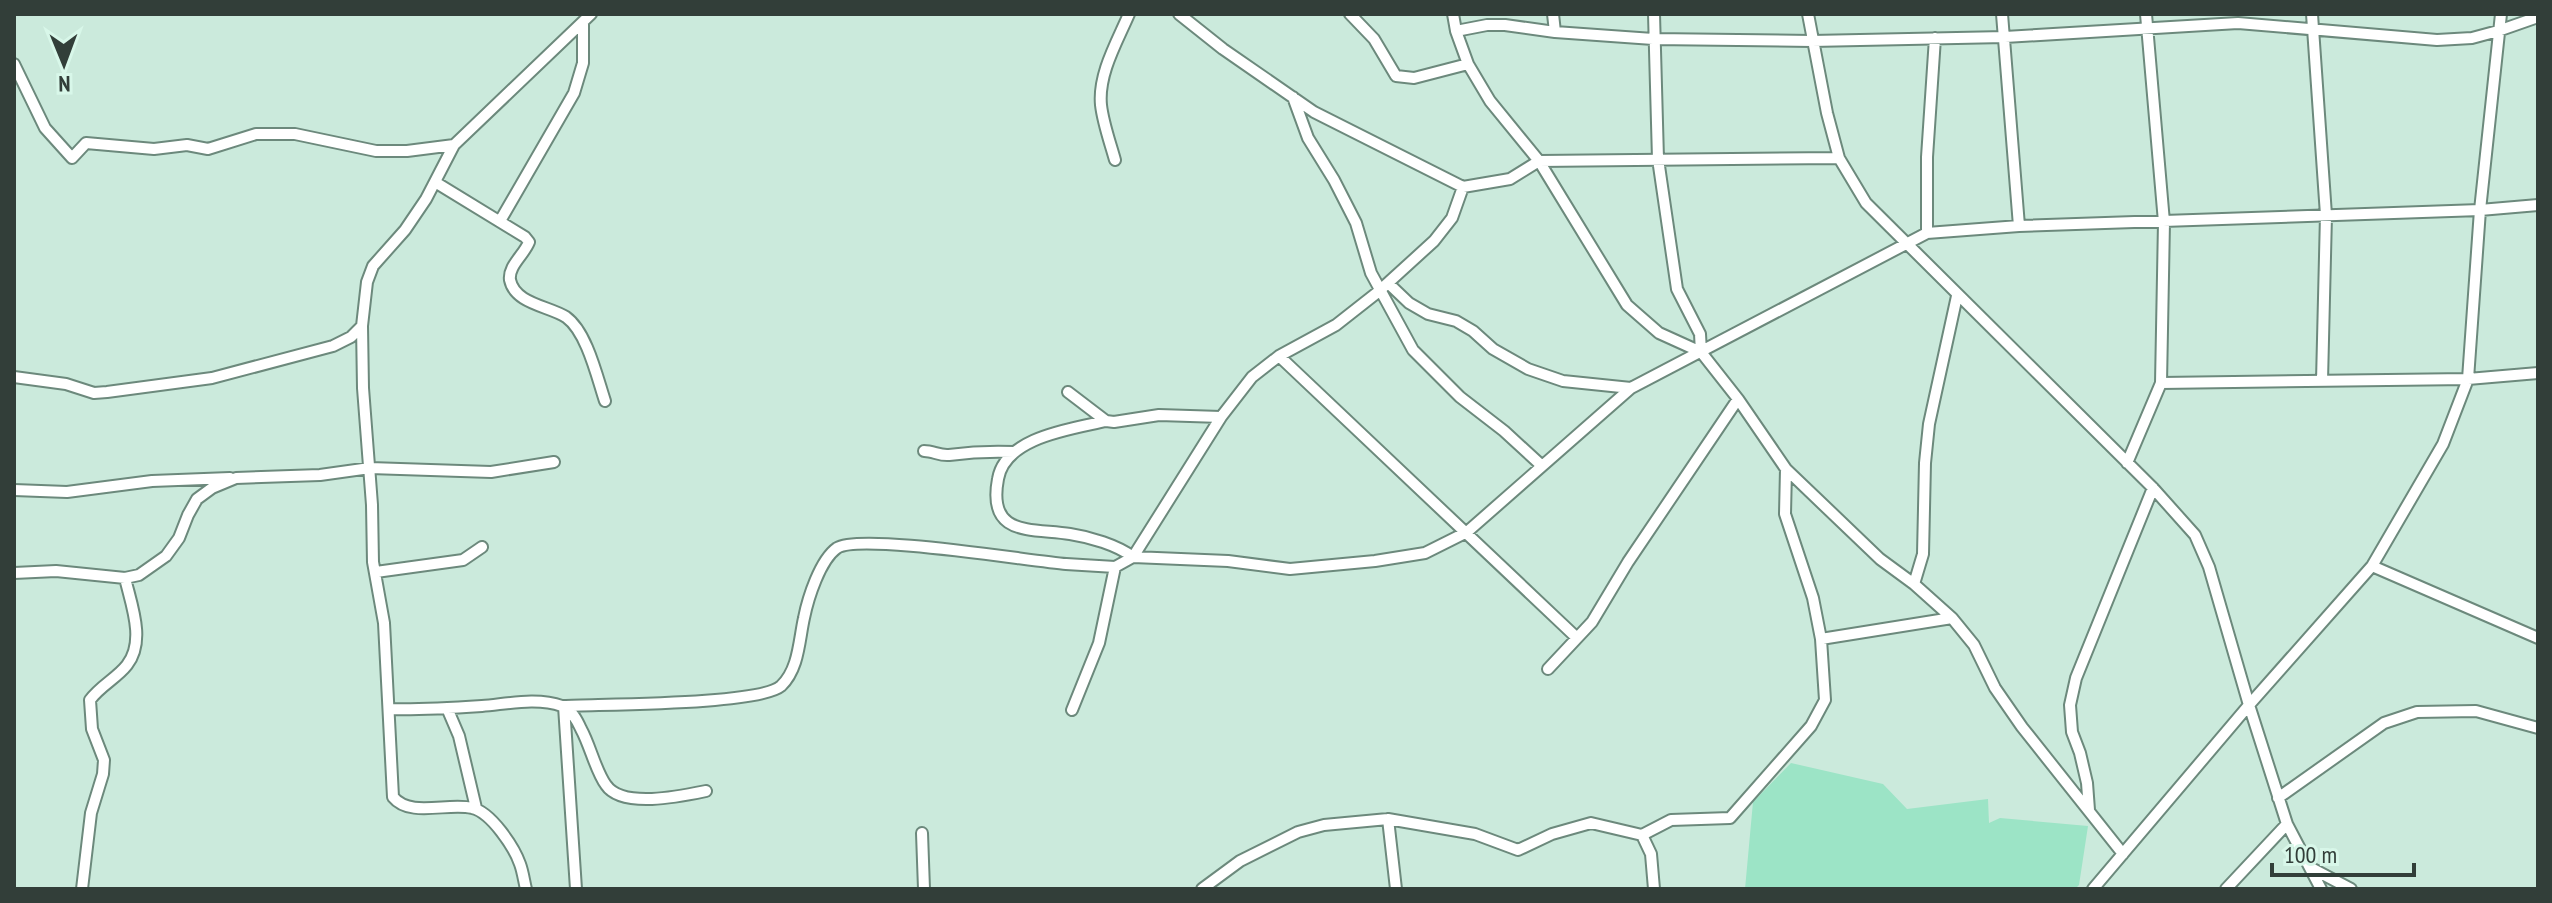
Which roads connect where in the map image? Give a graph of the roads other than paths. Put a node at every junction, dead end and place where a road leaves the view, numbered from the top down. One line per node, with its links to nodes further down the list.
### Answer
1 (1129, 14): 29 (street)
2 (1179, 14): 25 (street)
3 (1350, 14): 24 (street)
4 (1453, 14): 16 (street)
5 (1553, 14): 18 (street)
6 (1654, 14): 21 (street)
7 (1808, 14): 22 (street)
8 (2002, 14): 19 (street)
9 (2146, 14): 15 (street)
10 (2312, 14): 14 (street)
11 (2501, 14): 17 (street)
12 (2538, 17): 17 (street)
13 (587, 18): 26 (street); 36 (street)
14 (2313, 29): 15 (street); 17 (street); 35 (street)
15 (2148, 30): 19 (street); 37 (street)
16 (1456, 31): 18 (street); 24 (street)
17 (2498, 31): 34 (street)
18 (1555, 32): 21 (street)
19 (2005, 37): 20 (street); 38 (street)
20 (1935, 38): 22 (street); 39 (street)
21 (1653, 39): 22 (street); 28 (street)
22 (1812, 41): 27 (street)
23 (14, 64): 26 (street)
24 (1468, 64): 30 (street)
25 (1293, 97): 32 (street); 41 (street)
26 (454, 145): 31 (street)
27 (1839, 158): 28 (street); 40 (street)
28 (1658, 159): 30 (street); 44 (street)
29 (1115, 160)
30 (1539, 161): 32 (street); 44 (street)
31 (435, 182): 36 (street); 43 (street)
32 (1463, 187): 41 (street)
33 (2538, 205): 34 (street)
34 (2480, 210): 35 (street); 48 (street)
35 (2326, 215): 37 (street); 49 (street)
36 (500, 221): 54 (street)
37 (2164, 222): 38 (street); 50 (street)
38 (2019, 226): 39 (street)
39 (1927, 233): 40 (street)
40 (1905, 244): 42 (street); 44 (street)
41 (1384, 287): 45 (street); 51 (street); 61 (street)
42 (1957, 296): 60 (street); 75 (street)
43 (362, 326): 47 (street); 62 (street)
44 (1701, 352): 51 (street); 53 (street)
45 (1279, 356): 55 (street); 67 (street)
46 (2538, 373): 48 (street)
47 (14, 377)
48 (2468, 379): 49 (street); 70 (street)
49 (2322, 381): 50 (street)
50 (2161, 383): 60 (street)
51 (1631, 388): 61 (street)
52 (1068, 392): 56 (street)
53 (1738, 399): 63 (street); 77 (street)
54 (605, 401)
55 (1221, 417): 56 (street); 69 (street)
56 (1106, 421): 58 (street)
57 (924, 451): 58 (street)
58 (1014, 452): 69 (street)
59 (554, 462): 62 (street)
60 (2127, 463): 65 (street)
61 (1541, 465): 67 (street)
62 (370, 468): 64 (street); 72 (street)
63 (1786, 469): 75 (street); 79 (street)
64 (236, 478): 66 (street); 74 (street)
65 (2153, 488): 81 (street); 90 (street)
66 (14, 490)
67 (1467, 532): 69 (street); 77 (street)
68 (482, 547): 72 (street)
69 (1133, 557): 71 (street)
70 (2372, 566): 78 (street); 81 (street)
71 (1115, 567): 82 (street); 85 (street)
72 (376, 572): 84 (street)
73 (14, 573): 74 (street)
74 (125, 578): 97 (street)
75 (1914, 584): 76 (street)
76 (1952, 618): 79 (street); 90 (street)
77 (1577, 638): 80 (street)
78 (2538, 638)
79 (1821, 639): 94 (street)
80 (1548, 669)
81 (2249, 705): 88 (street); 95 (street)
82 (564, 706): 83 (street); 87 (street); 99 (street)
83 (447, 708): 84 (street); 89 (street)
84 (389, 709): 89 (street)
85 (1072, 710)
86 (2538, 728): 88 (street)
87 (706, 791)
88 (2278, 798): 92 (street)
89 (476, 808): 98 (street)
90 (2089, 812): 95 (street)
91 (1388, 819): 94 (street); 101 (street); 102 (street)
92 (2287, 824): 96 (street); 105 (street)
93 (922, 833): 100 (street)
94 (1642, 835): 103 (street)
95 (2123, 854): 104 (street)
96 (2309, 867): 106 (street); 107 (street)
97 (82, 889)
98 (526, 889)
99 (576, 889)
100 (924, 889)
101 (1202, 889)
102 (1396, 889)
103 (1654, 889)
104 (2093, 889)
105 (2226, 889)
106 (2321, 889)
107 (2351, 889)

